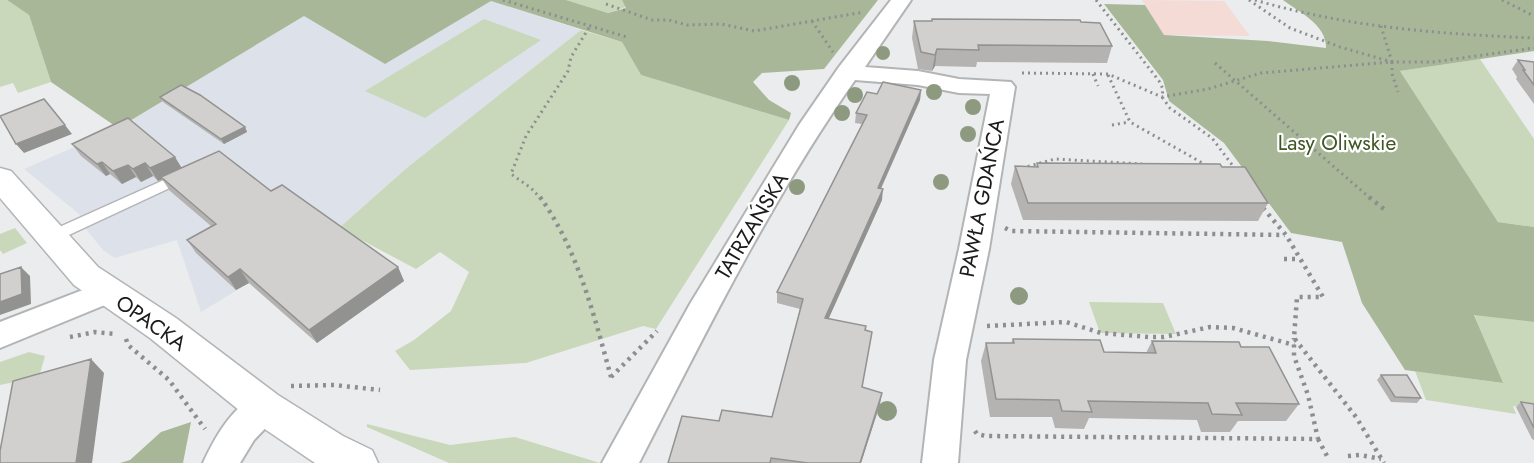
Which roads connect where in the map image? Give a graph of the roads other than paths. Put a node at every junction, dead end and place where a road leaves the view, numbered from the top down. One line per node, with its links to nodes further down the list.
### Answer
1 (898, 5): 2 (street, TATRZAŃSKA)
2 (847, 72): 11 (street, TATRZAŃSKA); 12 (street, PAWŁA GDAŃCA)
3 (202, 168): 5 (lane)
4 (0, 178): 5 (street, OPACKA)
5 (51, 237): 6 (street, OPACKA)
6 (106, 292): 7 (street); 8 (street, OPACKA)
7 (0, 335)
8 (277, 396): 9 (street); 10 (street, OPACKA)
9 (225, 455)
10 (357, 463)
11 (620, 463)
12 (940, 463)

